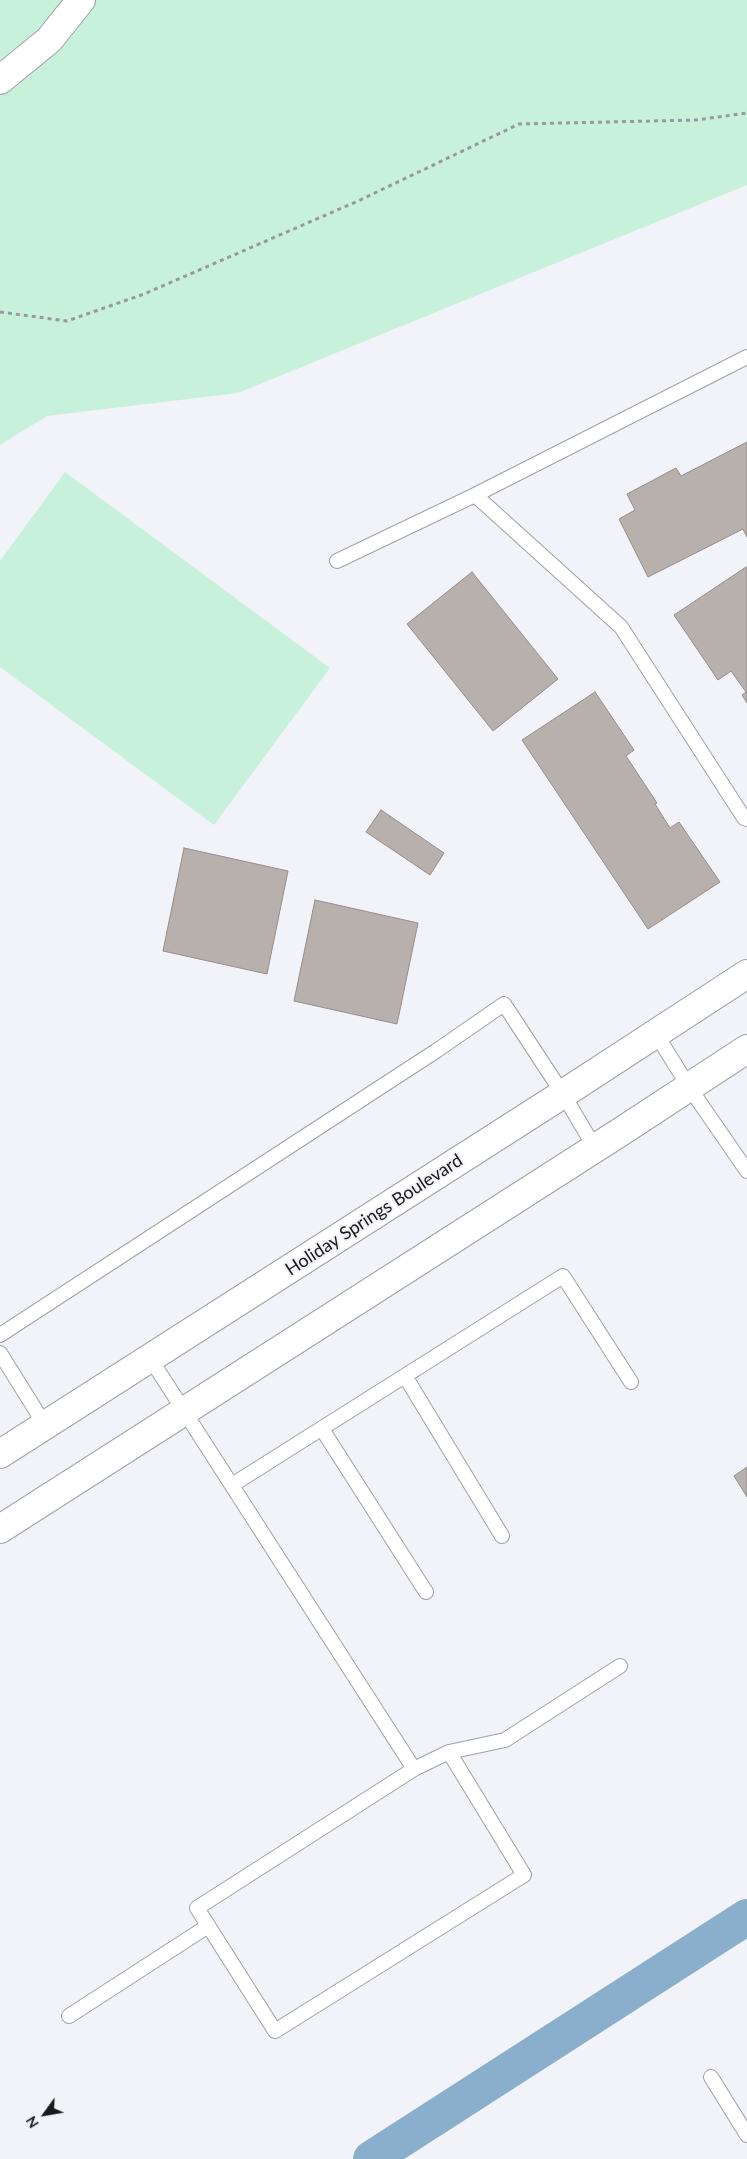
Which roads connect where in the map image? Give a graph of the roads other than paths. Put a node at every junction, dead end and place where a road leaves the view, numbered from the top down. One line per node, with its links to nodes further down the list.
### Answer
1 (81, 0): 2 (street)
2 (0, 80)
3 (747, 357): 4 (lane)
4 (475, 495): 5 (lane); 6 (lane)
5 (336, 562)
6 (747, 819)
7 (747, 974): 8 (street, Holiday Springs Boulevard)
8 (656, 1034): 10 (lane); 11 (street, Holiday Springs Boulevard)
9 (747, 1049): 10 (street)
10 (689, 1087): 12 (street); 13 (lane)
11 (563, 1094): 12 (lane); 14 (lane); 16 (street, Holiday Springs Boulevard)
12 (595, 1148): 19 (street)
13 (747, 1171)
14 (0, 1335)
15 (0, 1353): 20 (lane)
16 (150, 1358): 19 (lane); 20 (street, Holiday Springs Boulevard)
17 (405, 1376): 18 (lane); 21 (lane); 25 (lane)
18 (631, 1382)
19 (184, 1411): 23 (lane); 24 (street)
20 (45, 1425): 22 (street, Holiday Springs Boulevard)
21 (322, 1429): 23 (lane); 26 (lane)
22 (0, 1454)
23 (232, 1485): 29 (lane)
24 (0, 1529)
25 (502, 1536)
26 (426, 1592)
27 (620, 1666): 28 (lane)
28 (449, 1752): 29 (lane); 30 (lane)
29 (414, 1769): 30 (lane)
30 (208, 1926): 31 (lane)
31 (69, 2016)
32 (712, 2077): 33 (lane)
33 (747, 2135)

